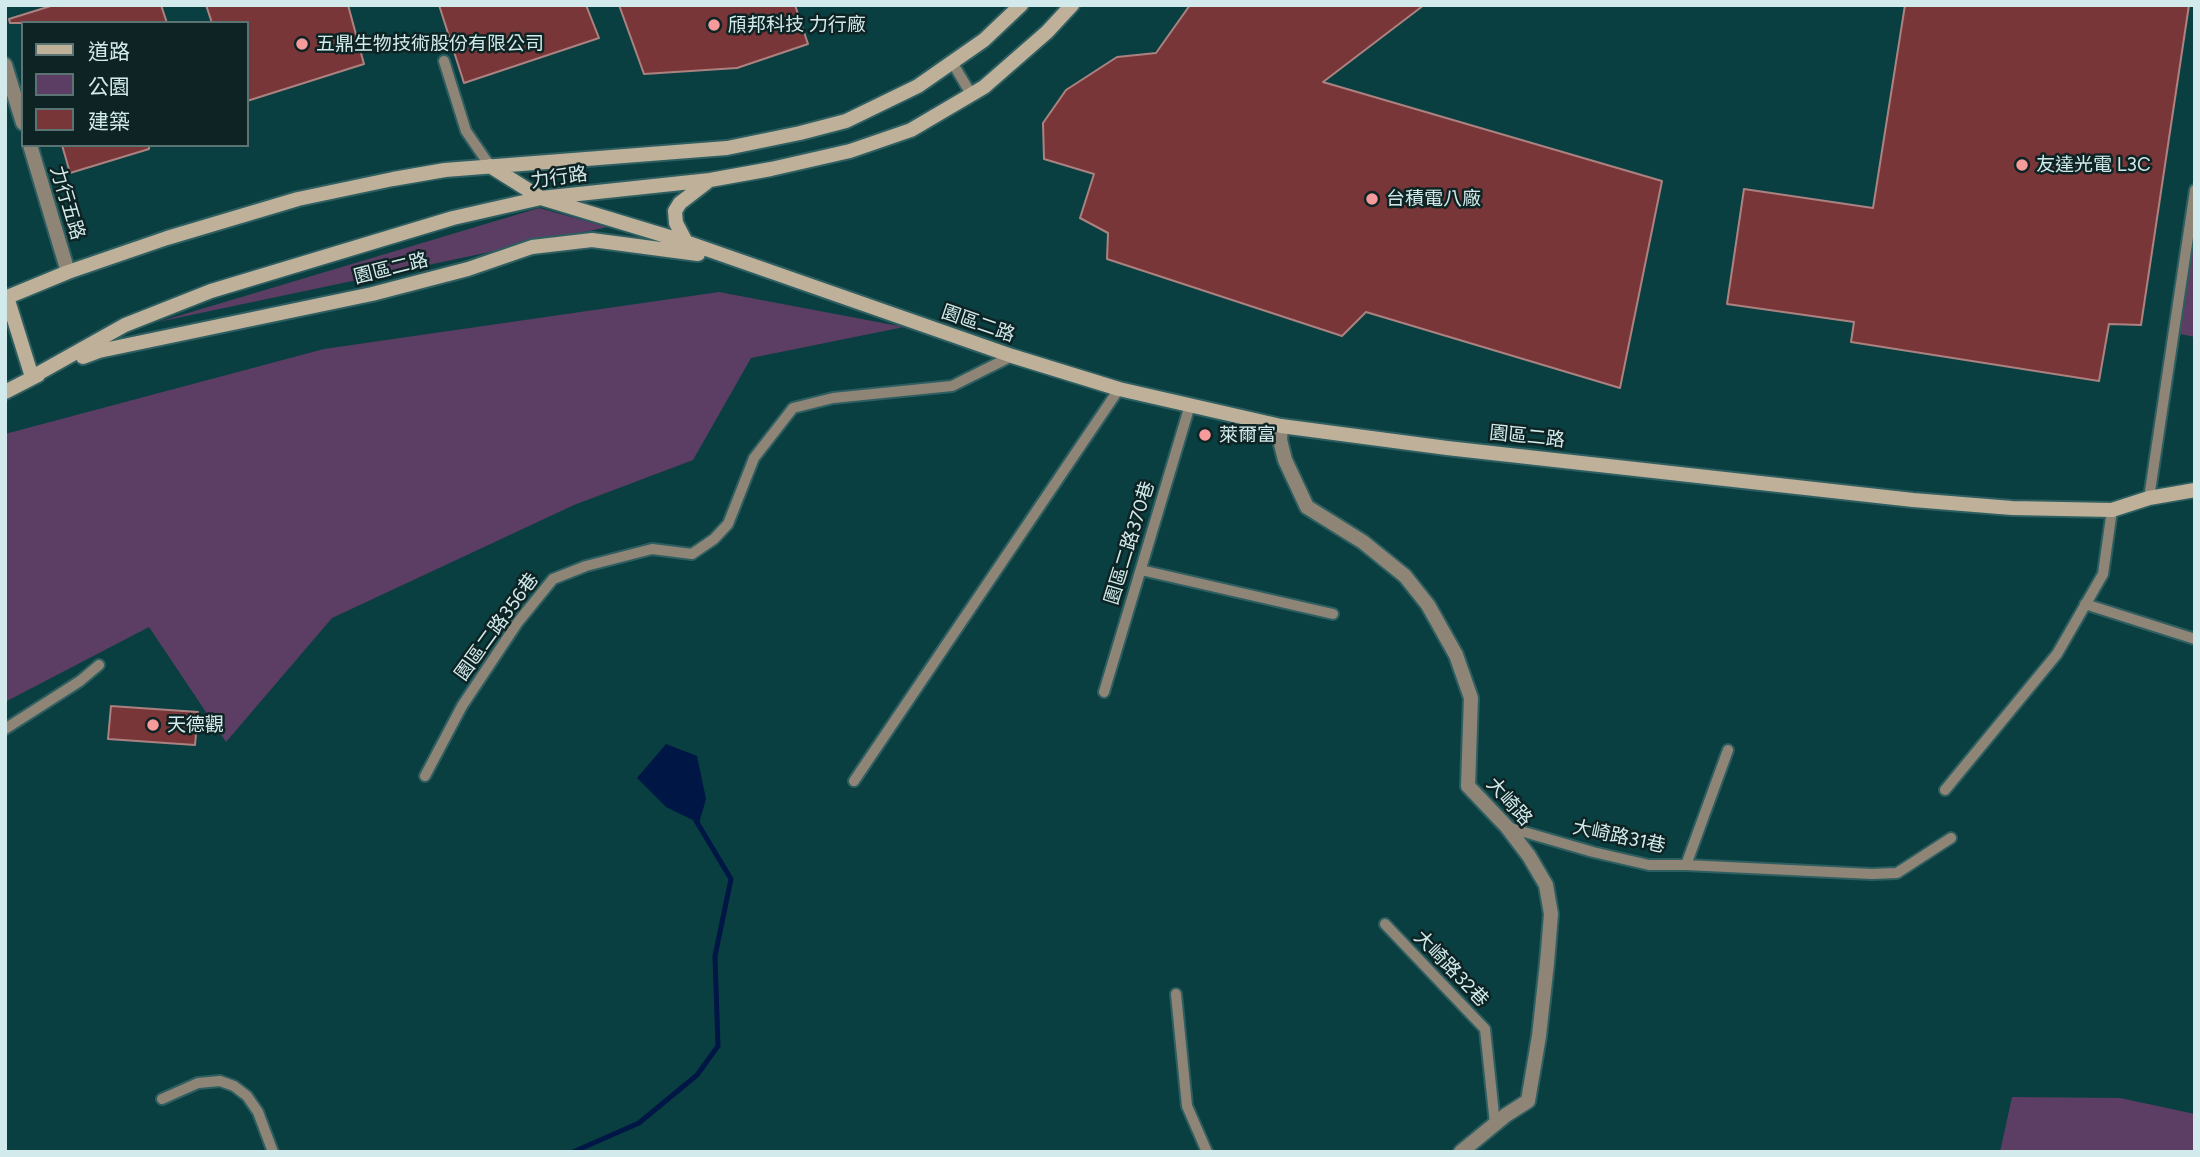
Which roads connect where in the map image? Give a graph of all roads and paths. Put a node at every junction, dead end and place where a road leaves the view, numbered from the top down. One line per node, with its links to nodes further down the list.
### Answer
1 (1021, 5): 4 (street, 力行路)
2 (1072, 5): 6 (street, 力行路)
3 (444, 61): 9 (lane)
4 (953, 62): 6 (lane); 9 (street, 力行路)
5 (5, 65): 7 (street)
6 (971, 94): 10 (street, 力行路)
7 (21, 117)
8 (31, 147): 14 (street, 力行五路)
9 (490, 166): 12 (street, 園區二路); 14 (street, 力行路)
10 (710, 180): 12 (street, 力行路); 13 (street)
11 (2195, 190): 24 (lane)
12 (541, 198): 13 (street, 園區二路); 18 (street, 力行路)
13 (686, 242): 16 (street, 園區二路)
14 (68, 272): 15 (street, 力行路)
15 (6, 298): 18 (street)
16 (869, 308): 17 (street, 園區二路); 18 (street, 園區二路)
17 (1012, 356): 19 (street, 園區二路); 34 (lane, 園區二路356巷)
18 (32, 377): 20 (street, 園區二路)
19 (1119, 389): 21 (street, 園區二路); 35 (lane)
20 (5, 392)
21 (1190, 405): 22 (street, 園區二路); 26 (lane, 園區二路370巷)
22 (1281, 426): 25 (street, 園區二路); 37 (street, 大崎路)
23 (2195, 490): 24 (street, 園區二路)
24 (2149, 498): 25 (street, 園區二路)
25 (2112, 510): 27 (lane)
26 (1140, 570): 28 (lane); 31 (lane, 園區二路370巷)
27 (2085, 604): 29 (lane); 36 (lane)
28 (1333, 614)
29 (2195, 639)
30 (99, 665): 32 (lane)
31 (1104, 692)
32 (5, 729)
33 (1728, 750): 39 (lane, 大崎路31巷)
34 (425, 776)
35 (854, 780)
36 (1945, 790)
37 (1507, 827): 39 (lane, 大崎路31巷); 43 (street, 大崎路)
38 (1951, 838): 39 (lane)
39 (1686, 865)
40 (1385, 924): 43 (lane, 大崎路32巷)
41 (1176, 994): 45 (lane)
42 (162, 1099): 44 (lane)
43 (1495, 1124): 46 (street, 大崎路)
44 (273, 1152)
45 (1207, 1152)
46 (1461, 1152)

